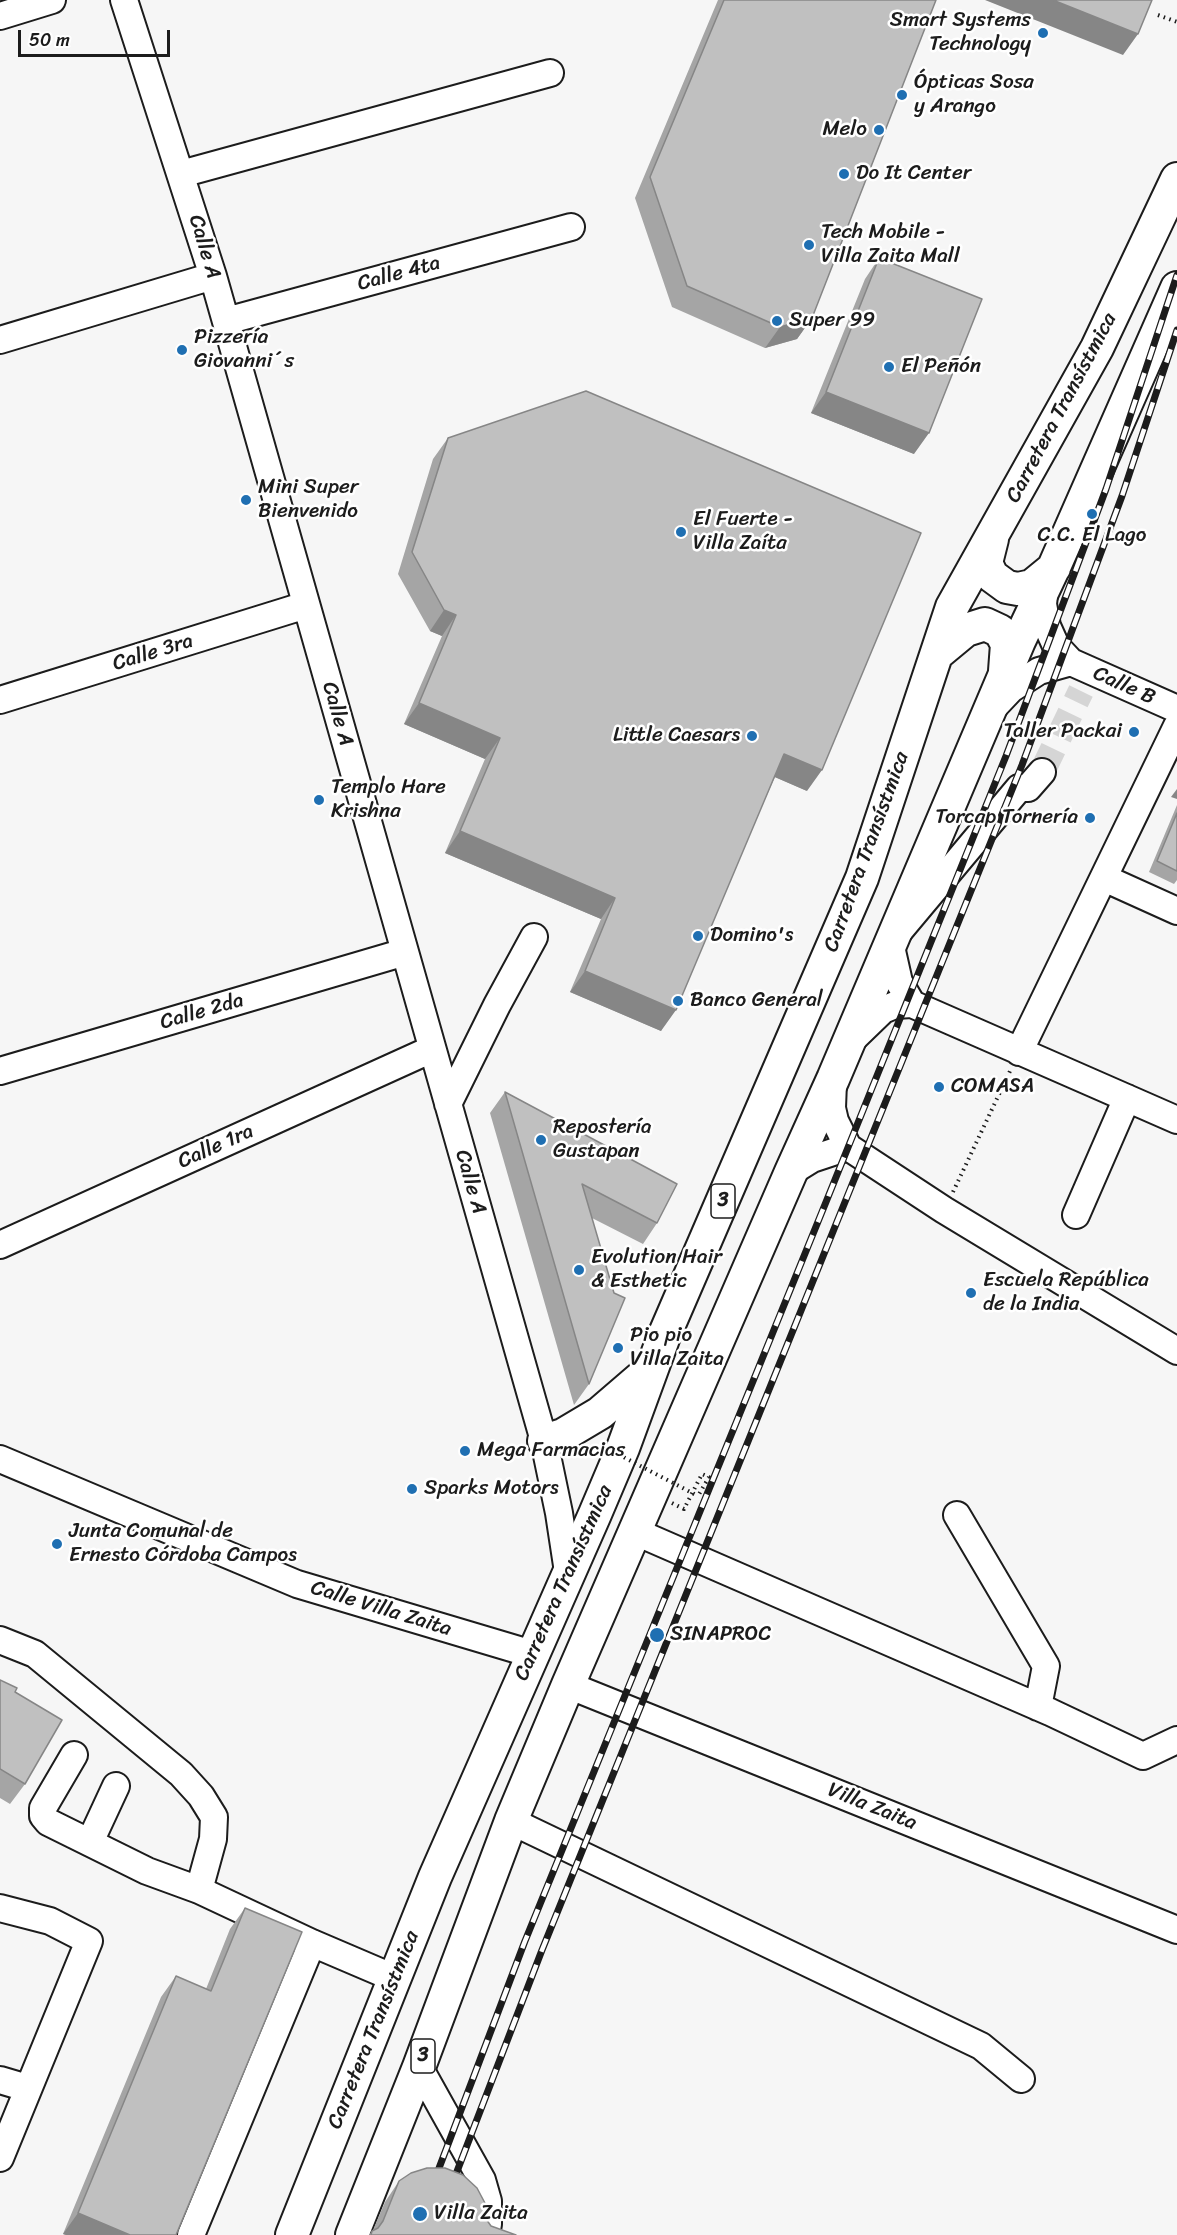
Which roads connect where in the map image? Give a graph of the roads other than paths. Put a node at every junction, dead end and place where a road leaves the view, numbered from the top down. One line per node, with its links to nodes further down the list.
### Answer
1 (51, 0): 3 (street)
2 (124, 0): 5 (street, Calle A)
3 (0, 16)
4 (550, 73): 5 (street)
5 (181, 174): 8 (street, Calle A)
6 (1177, 179): 12 (main road, Carretera Transístmica / 3)
7 (571, 226): 10 (street, Calle 4ta)
8 (213, 276): 10 (street, Calle A); 11 (street)
9 (1177, 288): 13 (main road, Carretera Transístmica / 3)
10 (226, 321): 14 (street, Calle A)
11 (0, 340)
12 (992, 538): 13 (main road); 15 (main road, Carretera Transístmica / 3)
13 (1050, 575): 16 (main road, Carretera Transístmica / 3); 17 (street, Calle B)
14 (306, 605): 18 (street, Calle 3ra); 27 (street, Calle A)
15 (937, 654): 16 (main road); 42 (main road, Carretera Transístmica / 3)
16 (1004, 675): 20 (main road, Carretera Transístmica / 3)
17 (1081, 675): 19 (street, Calle B); 20 (street, Calle B)
18 (0, 700)
19 (1177, 709)
20 (988, 713): 26 (main road, Carretera Transístmica / 3)
21 (1177, 726): 23 (street)
22 (1042, 772): 26 (street)
23 (1104, 878): 24 (street); 31 (street)
24 (1177, 911)
25 (534, 937): 35 (street)
26 (891, 942): 28 (street); 29 (main road, Carretera Transístmica / 3)
27 (405, 952): 30 (street, Calle A); 32 (street, Calle 2da)
28 (912, 1004): 29 (street); 31 (street)
29 (848, 1044): 33 (main road, Carretera Transístmica / 3)
30 (432, 1049): 35 (street, Calle A); 40 (street, Calle 1ra)
31 (1019, 1052): 34 (street)
32 (0, 1071)
33 (833, 1079): 37 (street); 38 (main road, Carretera Transístmica / 3)
34 (1127, 1098): 36 (street); 39 (street)
35 (448, 1104): 43 (street, Calle A)
36 (1177, 1120)
37 (848, 1148): 38 (street); 41 (street)
38 (790, 1172): 46 (main road, Carretera Transístmica / 3)
39 (1076, 1215)
40 (0, 1245)
41 (1177, 1351)
42 (651, 1370): 43 (main road); 47 (main road, Carretera Transístmica / 3)
43 (544, 1441): 47 (street, Calle A)
44 (0, 1459): 49 (street, Calle Villa Zaita)
45 (957, 1515): 51 (street)
46 (636, 1532): 50 (main road, Carretera Transístmica / 3); 51 (street)
47 (568, 1572): 49 (main road, Carretera Transístmica / 3)
48 (0, 1640): 57 (street)
49 (532, 1654): 61 (main road, Carretera Transístmica / 3)
50 (568, 1685): 55 (main road, Carretera Transístmica / 3); 59 (street, Villa Zaita)
51 (1038, 1707): 52 (street)
52 (1177, 1740)
53 (74, 1755): 56 (street)
54 (117, 1786): 56 (street)
55 (511, 1821): 62 (main road, Carretera Transístmica / 3); 63 (street)
56 (90, 1842): 57 (street)
57 (199, 1890): 60 (street)
58 (0, 1908): 65 (street)
59 (1177, 1930)
60 (312, 1943): 61 (street); 67 (street)
61 (394, 1978): 68 (main road, Carretera Transístmica / 3)
62 (419, 2067): 69 (main road, Carretera Transístmica / 3); 70 (street)
63 (1020, 2079)
64 (0, 2080): 65 (street)
65 (27, 2088): 66 (street)
66 (0, 2158)
67 (191, 2235)
68 (292, 2235)
69 (352, 2235)
70 (486, 2235)

